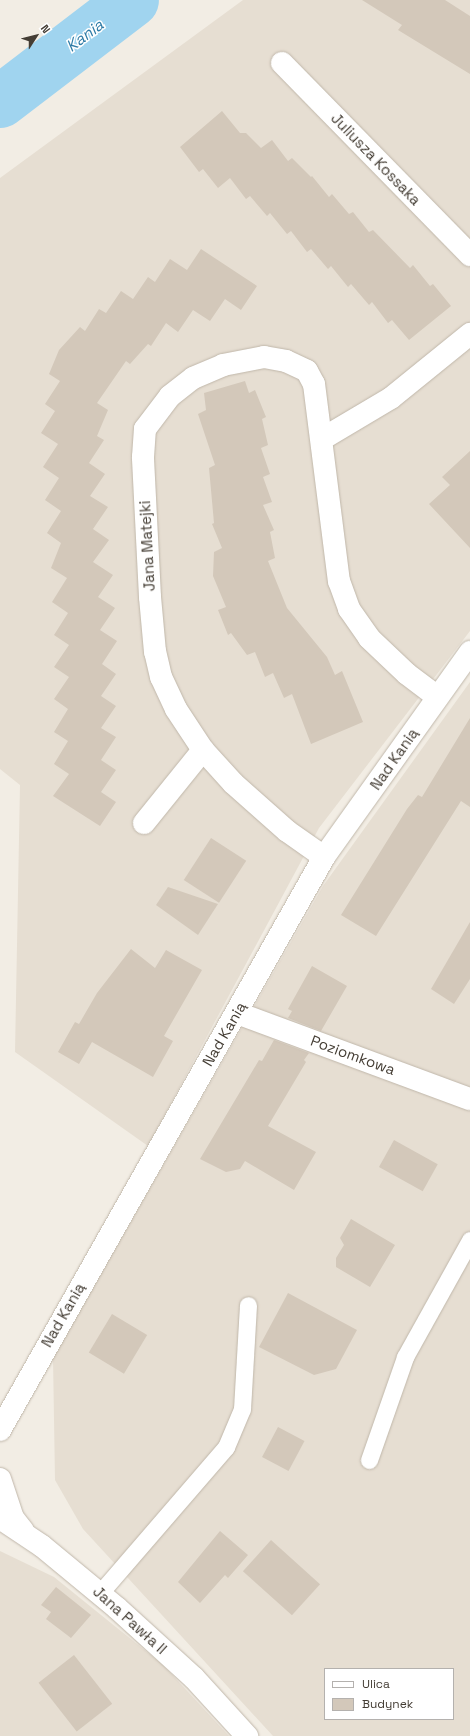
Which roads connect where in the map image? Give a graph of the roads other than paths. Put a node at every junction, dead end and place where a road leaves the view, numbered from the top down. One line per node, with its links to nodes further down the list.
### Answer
1 (282, 64): 2 (street, Juliusza Kossaka)
2 (470, 255)
3 (470, 334): 4 (street)
4 (322, 439): 6 (street, Jana Matejki); 7 (street, Jana Matejki)
5 (470, 652): 6 (street, Nad Kanią)
6 (437, 697): 9 (street, Nad Kanią)
7 (203, 750): 8 (street); 9 (street, Jana Matejki)
8 (144, 823)
9 (324, 857): 10 (street, Nad Kanią)
10 (237, 1013): 11 (street, Poziomkowa); 14 (street, Nad Kanią)
11 (470, 1099)
12 (470, 1240): 15 (lane)
13 (248, 1305): 19 (lane)
14 (0, 1430)
15 (369, 1460)
16 (0, 1479): 18 (street)
17 (0, 1518): 18 (street, Jana Pawła II)
18 (25, 1533): 19 (street, Jana Pawła II)
19 (100, 1593): 20 (street, Jana Pawła II)
20 (247, 1736)

